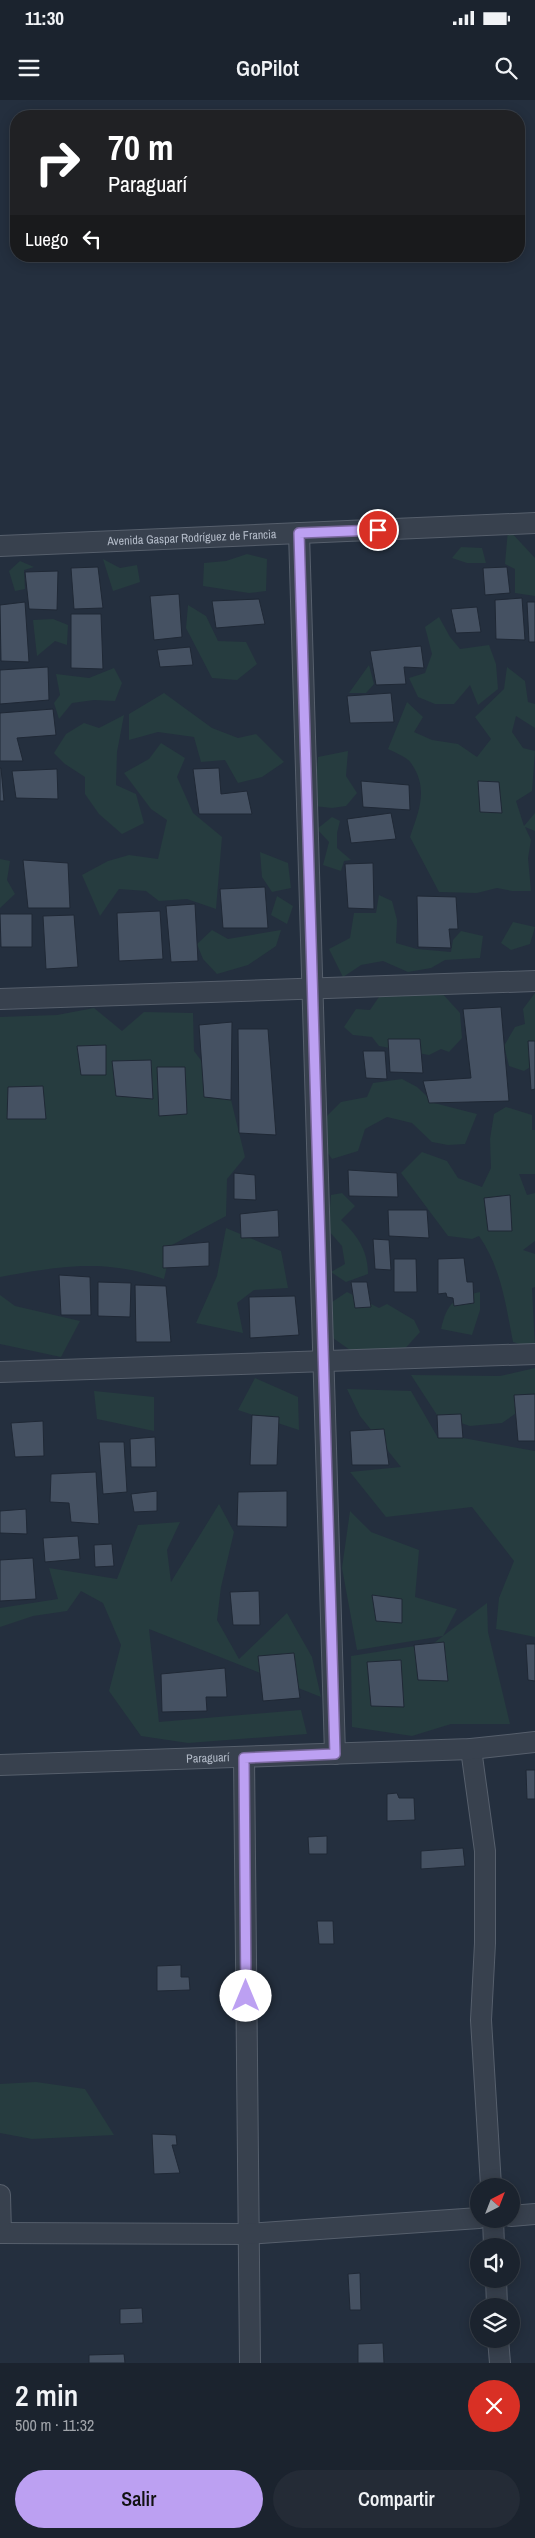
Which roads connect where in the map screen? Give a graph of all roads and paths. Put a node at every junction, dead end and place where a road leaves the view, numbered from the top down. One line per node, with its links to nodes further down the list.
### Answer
1 (535, 523): 2 (street, Avenida Gaspar Rodríguez de Francia)
2 (299, 533): 3 (street, Avenida Gaspar Rodríguez de Francia); 5 (street)
3 (0, 546)
4 (535, 981): 5 (street)
5 (314, 989): 6 (street); 8 (street)
6 (0, 1000)
7 (535, 1354): 8 (street)
8 (325, 1361): 9 (street); 12 (street)
9 (0, 1372)
10 (535, 1742): 11 (street, Paraguarí)
11 (471, 1749): 12 (street, Paraguarí); 15 (street)
12 (335, 1754): 13 (street, Paraguarí)
13 (244, 1758): 14 (street, Paraguarí); 21 (street)
14 (0, 1765)
15 (491, 2178)
16 (0, 2195): 20 (street)
17 (535, 2214): 18 (street)
18 (520, 2215)
19 (470, 2219): 21 (street)
20 (0, 2233): 21 (street)
21 (247, 2234): 23 (street)
22 (499, 2348): 24 (street)
23 (250, 2363)
24 (500, 2363)

